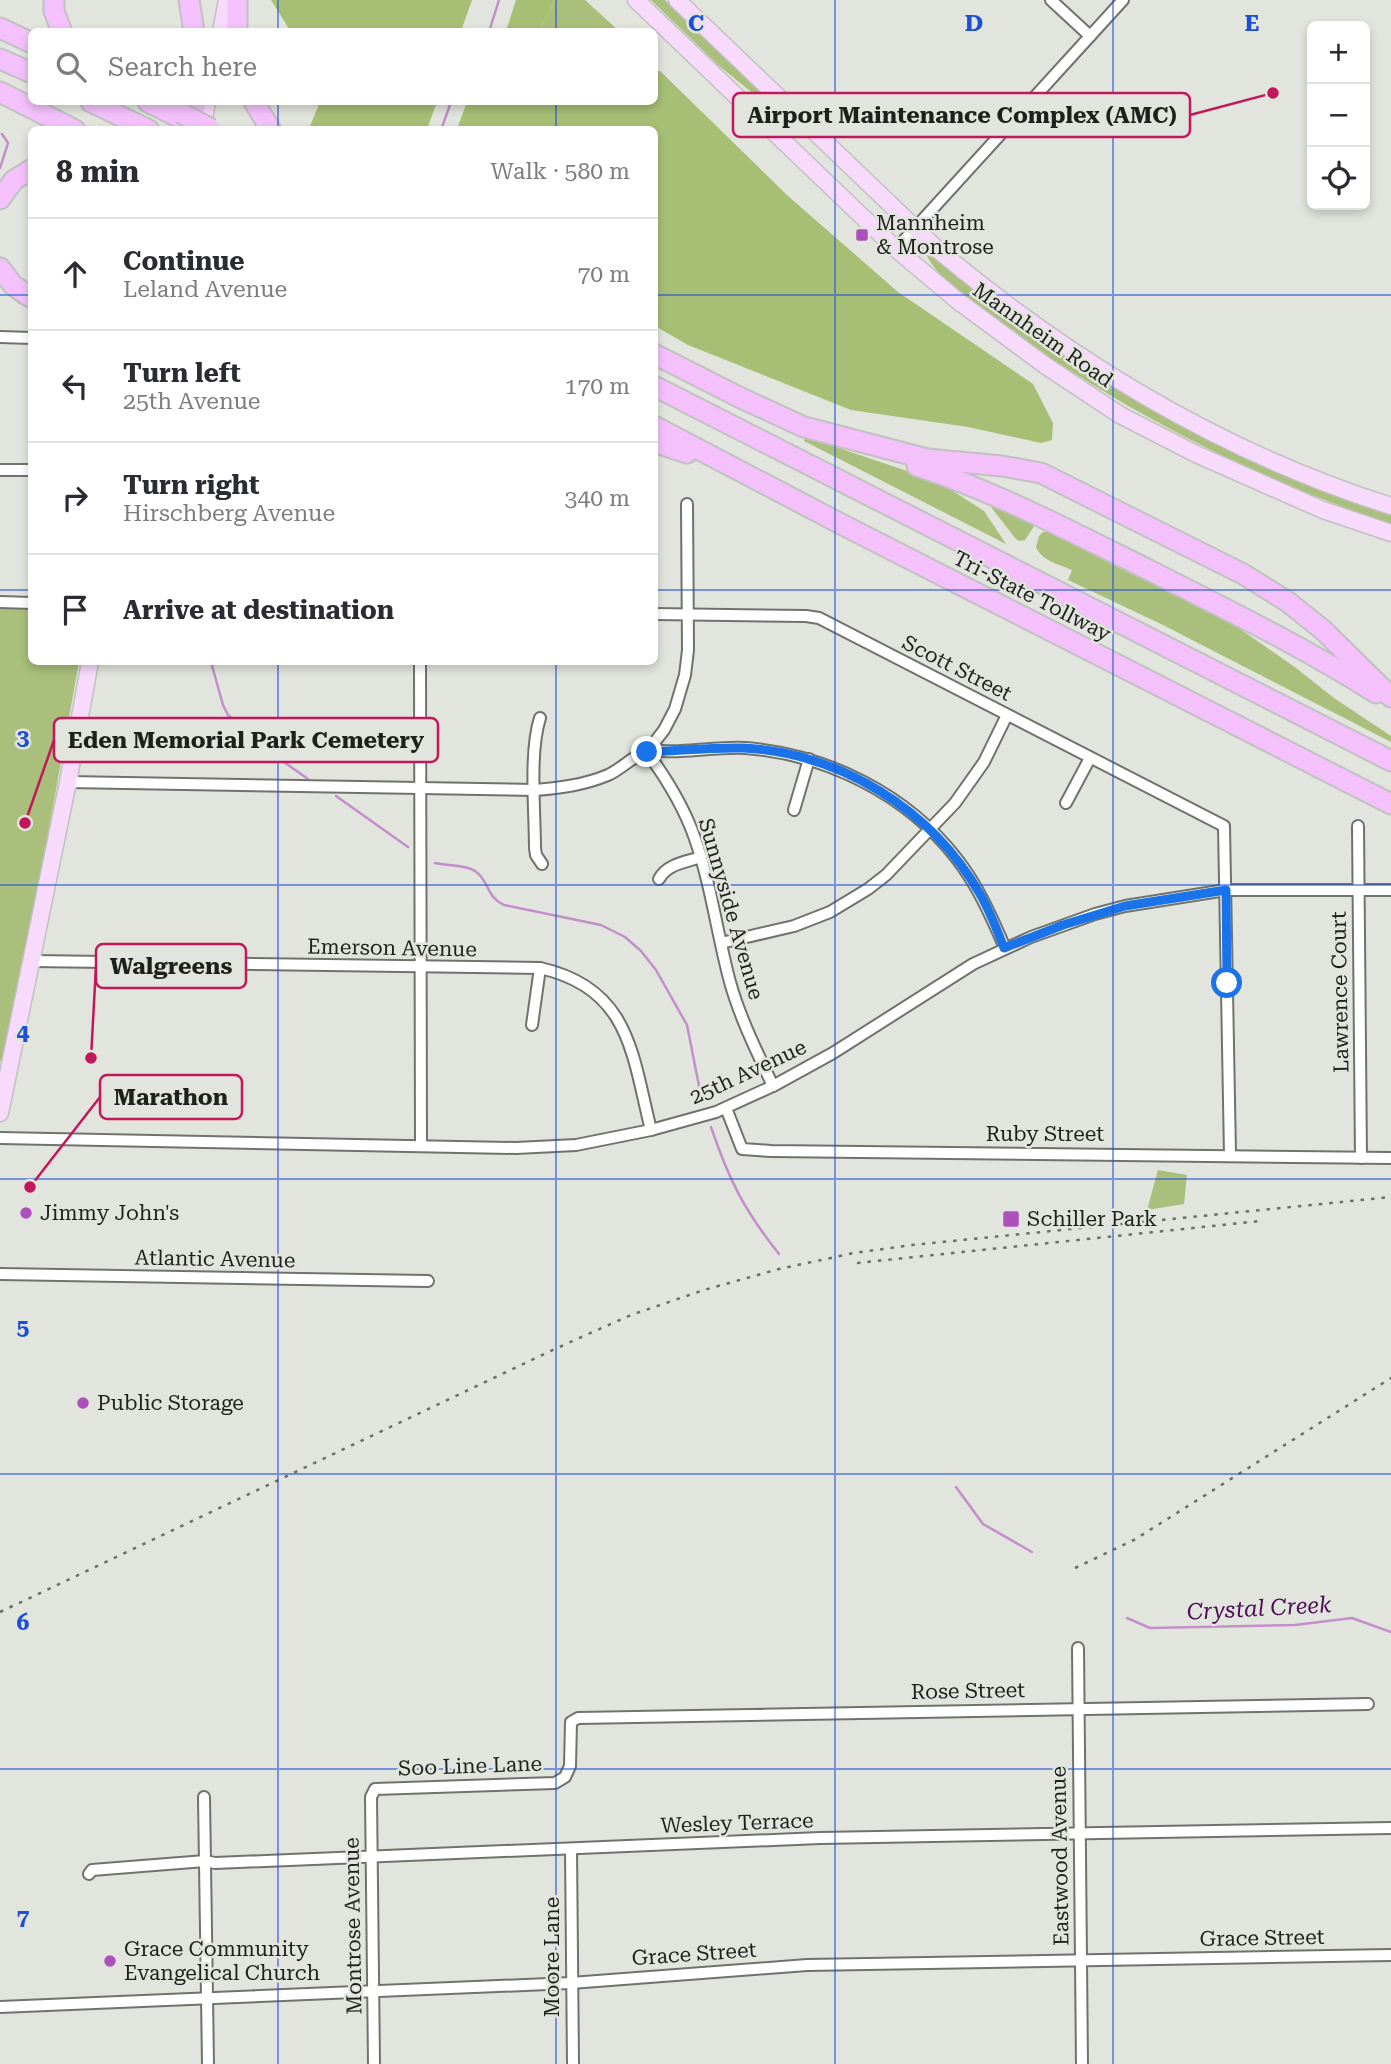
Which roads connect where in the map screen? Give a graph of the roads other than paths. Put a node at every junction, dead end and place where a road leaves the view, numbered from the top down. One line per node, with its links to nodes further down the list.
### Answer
1 (54, 0): 10 (highway)
2 (189, 0): 11 (highway)
3 (217, 0): 12 (main road)
4 (228, 0): 13 (main road)
5 (237, 0): 14 (highway)
6 (636, 0): 35 (main road, Mannheim Road)
7 (677, 0): 34 (main road, Mannheim Road)
8 (1051, 0): 16 (street)
9 (1123, 0): 16 (street)
10 (60, 28)
11 (193, 28)
12 (212, 28)
13 (222, 28)
14 (237, 28)
15 (0, 29): 17 (highway)
16 (1090, 36): 34 (street)
17 (28, 41)
18 (0, 59): 19 (highway)
19 (28, 71)
20 (0, 92): 26 (highway)
21 (97, 105): 27 (highway)
22 (164, 105): 25 (highway)
23 (171, 105): 25 (highway)
24 (256, 105): 31 (highway)
25 (192, 110): 28 (highway, bridge); 29 (main road); 30 (highway, bridge)
26 (67, 126)
27 (141, 126)
28 (200, 126)
29 (200, 126)
30 (209, 126)
31 (269, 126)
32 (28, 171): 33 (highway)
33 (0, 199)
34 (915, 229): 35 (street); 49 (main road, Mannheim Road)
35 (896, 248): 50 (main road, Mannheim Road)
36 (0, 268): 37 (highway)
37 (28, 295)
38 (0, 337): 39 (street)
39 (28, 338)
40 (658, 356): 42 (highway)
41 (658, 389): 64 (highway, Tri-State Tollway)
42 (804, 427): 57 (highway); 58 (highway)
43 (658, 428): 47 (highway, Tri-State Tollway)
44 (658, 443): 47 (highway)
45 (0, 470): 46 (street)
46 (28, 470)
47 (747, 474): 69 (highway, Tri-State Tollway)
48 (687, 504): 54 (street)
49 (1391, 506)
50 (1391, 533)
51 (0, 602): 52 (street)
52 (28, 603)
53 (658, 614): 54 (street, Scott Street)
54 (688, 615): 59 (street, Scott Street); 61 (street)
55 (89, 665): 65 (main road)
56 (420, 665): 66 (street)
57 (1391, 697)
58 (1391, 703)
59 (1007, 715): 62 (street, Scott Street); 72 (street)
60 (540, 718): 67 (street)
61 (647, 752): 63 (street); 67 (street); 73 (street, Sunnyside Avenue)
62 (1090, 758): 68 (street); 76 (street, Scott Street)
63 (809, 759): 70 (street); 72 (street)
64 (1391, 761)
65 (68, 782): 66 (street); 81 (main road)
66 (421, 788): 67 (street); 82 (street)
67 (535, 790): 74 (street)
68 (1066, 803)
69 (1391, 804)
70 (794, 810)
71 (1358, 826): 77 (street, Lawrence Court)
72 (930, 829): 79 (street); 80 (street)
73 (701, 857): 75 (street); 79 (street, Sunnyside Avenue)
74 (542, 864)
75 (659, 879)
76 (1226, 890): 77 (street, 25th Avenue); 80 (street, 25th Avenue); 91 (street)
77 (1358, 890): 78 (street, 25th Avenue); 92 (street, Lawrence Court)
78 (1391, 890)
79 (721, 943): 85 (street, Sunnyside Avenue)
80 (1004, 948): 85 (street, 25th Avenue)
81 (32, 961): 82 (street, Emerson Avenue); 87 (main road)
82 (421, 968): 83 (street, Emerson Avenue); 90 (street)
83 (540, 968): 84 (street); 88 (street, Emerson Avenue)
84 (532, 1025)
85 (773, 1086): 86 (street, 25th Avenue)
86 (726, 1108): 88 (street, 25th Avenue); 91 (street, Ruby Street)
87 (0, 1113)
88 (651, 1130): 90 (street, 25th Avenue)
89 (0, 1138): 90 (street, 25th Avenue)
90 (421, 1146)
91 (1230, 1155): 92 (street, Ruby Street)
92 (1361, 1158): 93 (street, Ruby Street)
93 (1391, 1158)
94 (0, 1274): 95 (street, Atlantic Avenue)
95 (428, 1282)
96 (1078, 1648): 98 (street, Eastwood Avenue)
97 (1368, 1704): 98 (street, Rose Street)
98 (1078, 1709): 99 (street, Rose Street); 103 (street, Eastwood Avenue)
99 (565, 1777): 100 (street, Soo Line Lane)
100 (375, 1789): 105 (street, Montrose Avenue)
101 (204, 1797): 106 (street)
102 (1391, 1828): 103 (street, Wesley Terrace)
103 (1079, 1834): 104 (street, Wesley Terrace); 109 (street, Eastwood Avenue)
104 (571, 1849): 105 (street, Wesley Terrace); 110 (street, Moore Lane)
105 (371, 1858): 106 (street, Wesley Terrace); 111 (street, Montrose Avenue)
106 (205, 1861): 107 (street, Wesley Terrace); 112 (street)
107 (89, 1874)
108 (1391, 1955): 109 (street, Grace Street)
109 (1081, 1959): 110 (street, Grace Street); 117 (street, Eastwood Avenue)
110 (571, 1983): 111 (street, Grace Street); 116 (street, Moore Lane)
111 (373, 1990): 112 (street, Grace Street); 115 (street, Montrose Avenue)
112 (207, 1998): 113 (street, Grace Street); 114 (street)
113 (0, 2007)
114 (208, 2064)
115 (374, 2064)
116 (573, 2064)
117 (1082, 2064)

